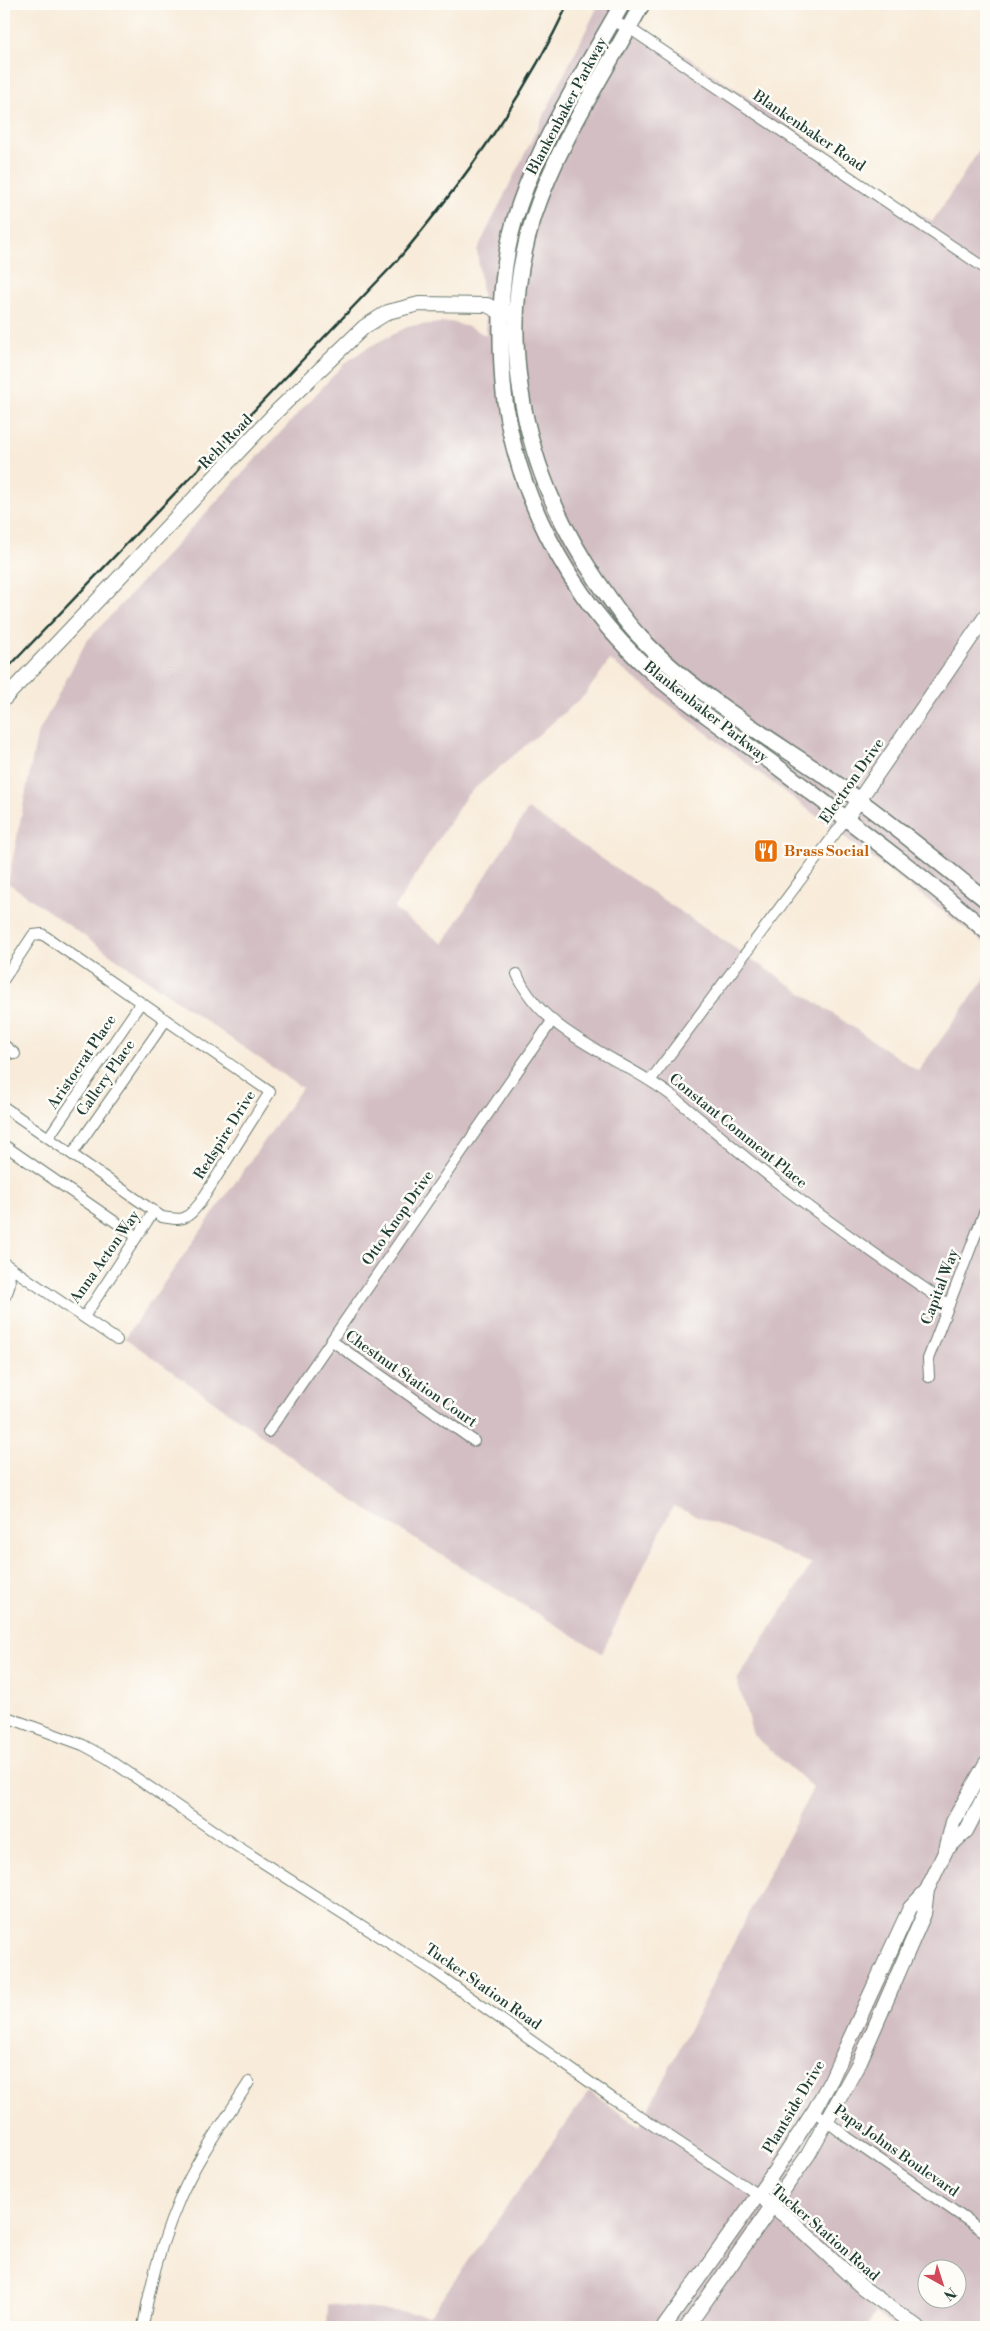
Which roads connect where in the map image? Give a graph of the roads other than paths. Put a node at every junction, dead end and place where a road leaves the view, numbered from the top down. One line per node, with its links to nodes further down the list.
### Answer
1 (622, 4): 3 (main road, Blankenbaker Parkway)
2 (642, 4): 4 (main road, Blankenbaker Parkway)
3 (612, 21): 4 (street, Blankenbaker Road); 6 (main road, Blankenbaker Parkway)
4 (629, 28): 5 (street, Blankenbaker Road); 7 (main road, Blankenbaker Parkway)
5 (986, 269)
6 (500, 312): 7 (street, Rehl Road); 9 (street, Rehl Road); 11 (main road, Blankenbaker Parkway)
7 (517, 314): 10 (main road, Blankenbaker Parkway)
8 (986, 616): 10 (street, Electron Drive)
9 (4, 699)
10 (859, 799): 11 (street, Electron Drive); 12 (main road, Blankenbaker Parkway)
11 (846, 819): 13 (main road, Blankenbaker Parkway); 21 (street, Electron Drive)
12 (986, 900)
13 (986, 931)
14 (518, 974): 18 (street, Constant Comment Place)
15 (4, 979): 16 (street, Redspire Drive)
16 (140, 1004): 17 (street, Redspire Drive); 23 (street, Aristocrat Place)
17 (166, 1020): 25 (street, Callery Place); 27 (street, Redspire Drive)
18 (552, 1021): 21 (street, Constant Comment Place); 34 (street, Otto Knop Drive)
19 (4, 1045): 20 (street)
20 (15, 1054)
21 (650, 1081): 31 (street, Constant Comment Place)
22 (4, 1107): 23 (street, Redspire Drive)
23 (48, 1138): 25 (street, Redspire Drive)
24 (4, 1145): 28 (street)
25 (72, 1154): 27 (street, Redspire Drive)
26 (986, 1208): 31 (street, Capital Way)
27 (154, 1212): 28 (street, Anna Acton Way)
28 (137, 1237): 32 (street, Anna Acton Way)
29 (4, 1264): 30 (street); 32 (street, Anna Acton Way)
30 (4, 1298)
31 (949, 1305): 35 (street, Capital Way)
32 (84, 1317): 33 (street)
33 (117, 1340)
34 (332, 1341): 36 (street, Otto Knop Drive); 37 (street, Chestnut Station Court)
35 (929, 1377)
36 (268, 1432)
37 (474, 1441)
38 (4, 1716): 48 (street, Tucker Station Road)
39 (986, 1763): 41 (street, Plantside Drive)
40 (986, 1793): 41 (street, Plantside Drive)
41 (946, 1850): 42 (street, Plantside Drive)
42 (927, 1890): 43 (street, Plantside Drive); 44 (street, Plantside Drive)
43 (871, 1993): 44 (street); 46 (street, Plantside Drive)
44 (887, 2000): 47 (street, Plantside Drive)
45 (249, 2082): 51 (street)
46 (814, 2111): 47 (street, Papa Johns Boulevard); 48 (street, Plantside Drive)
47 (827, 2121): 49 (street, Plantside Drive); 50 (street, Papa Johns Boulevard)
48 (758, 2195): 49 (street, Tucker Station Road); 52 (street, Plantside Drive)
49 (773, 2206): 53 (street, Plantside Drive); 54 (street, Tucker Station Road)
50 (986, 2232)
51 (143, 2327)
52 (664, 2327)
53 (687, 2327)
54 (917, 2327)

